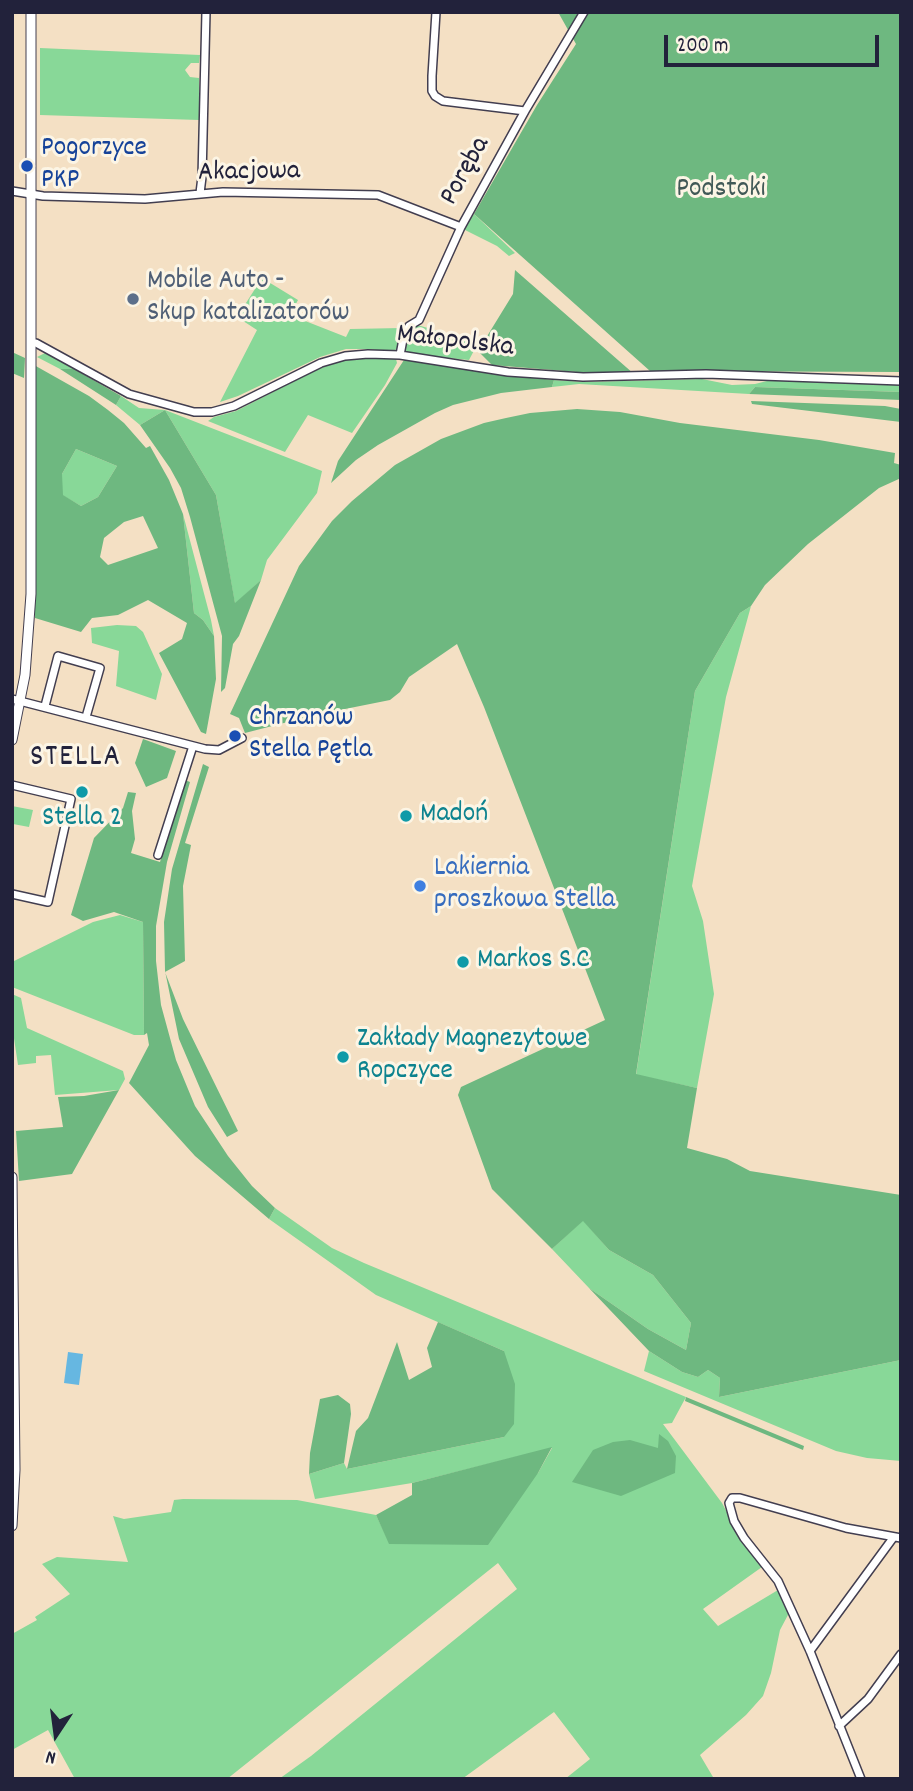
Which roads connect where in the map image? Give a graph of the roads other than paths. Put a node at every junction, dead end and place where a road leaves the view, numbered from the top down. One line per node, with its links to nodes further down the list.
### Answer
1 (31, 12): 7 (street)
2 (206, 12): 8 (street)
3 (436, 12): 5 (street)
4 (584, 12): 5 (street, Poręba)
5 (525, 111): 9 (street, Poręba)
6 (12, 191): 7 (street, Akacjowa)
7 (31, 194): 8 (street, Akacjowa); 10 (street)
8 (200, 194): 9 (street, Akacjowa)
9 (461, 227): 11 (street, Poręba)
10 (31, 343): 11 (street, Małopolska); 13 (street)
11 (400, 355): 12 (street, Małopolska)
12 (901, 381)
13 (17, 700): 14 (street); 17 (street)
14 (45, 706): 15 (street); 15 (street)
15 (86, 717): 18 (street)
16 (242, 738): 18 (street)
17 (12, 740)
18 (193, 746): 20 (street)
19 (12, 785): 21 (street)
20 (159, 855)
21 (12, 894)
22 (12, 1177): 23 (street)
23 (12, 1526)
24 (897, 1538): 25 (street); 25 (street)
25 (810, 1651): 27 (street)
26 (901, 1654): 27 (street)
27 (839, 1726): 28 (street)
28 (861, 1779)

